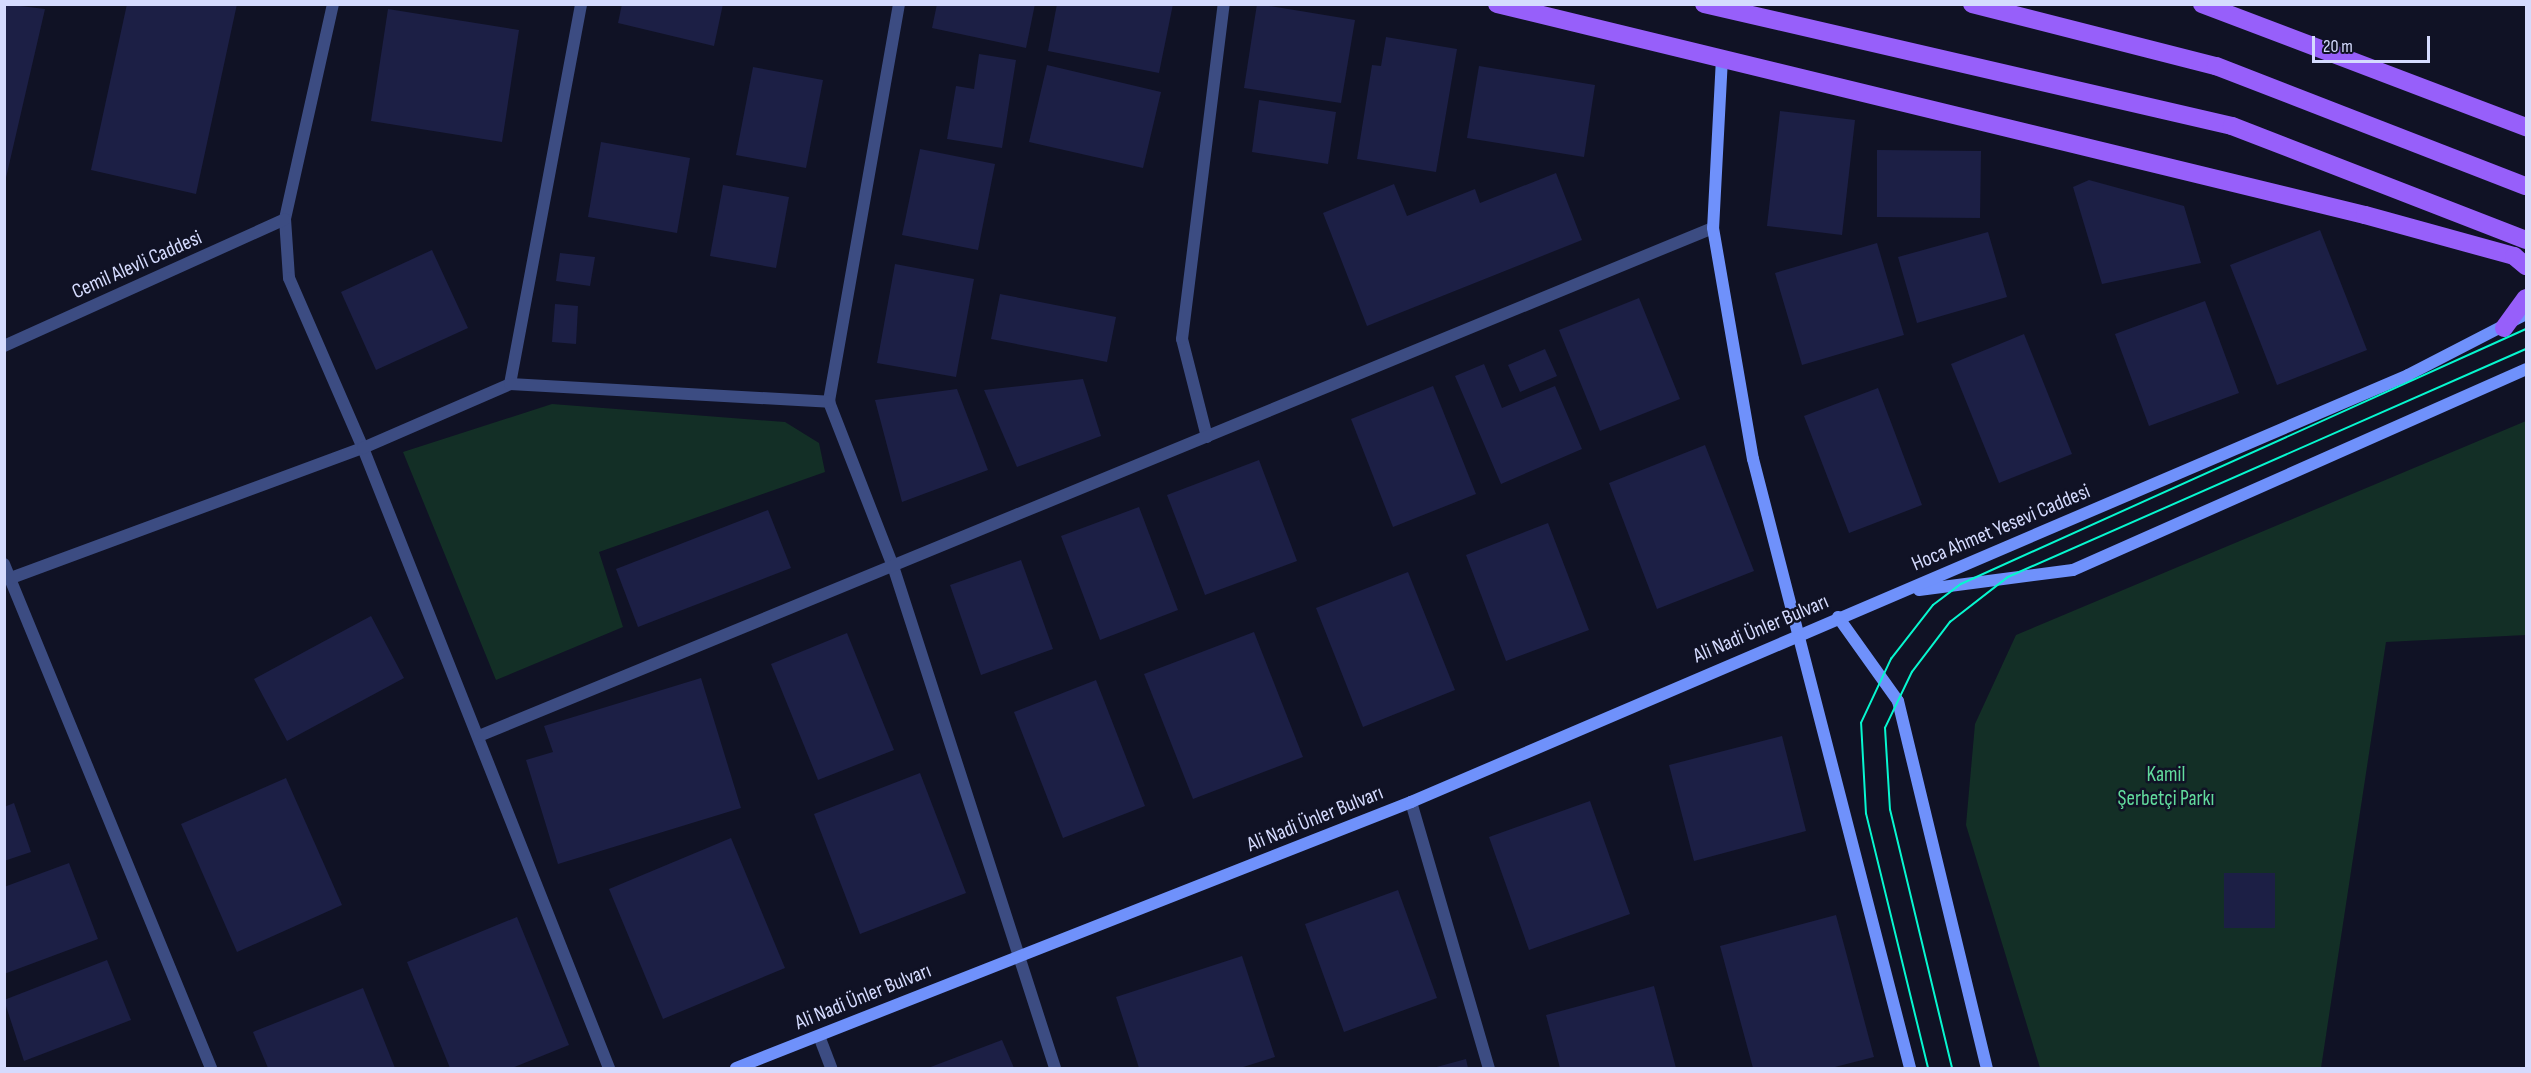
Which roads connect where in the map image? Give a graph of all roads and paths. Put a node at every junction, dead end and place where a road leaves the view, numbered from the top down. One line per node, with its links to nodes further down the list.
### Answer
1 (333, 4): 12 (street)
2 (581, 4): 21 (street)
3 (899, 4): 22 (street)
4 (1224, 4): 23 (street)
5 (1497, 4): 9 (main road)
6 (1704, 4): 14 (main road)
7 (1972, 4): 11 (main road)
8 (2202, 4): 10 (main road)
9 (1722, 58): 13 (street); 15 (main road)
10 (2526, 126)
11 (2526, 186)
12 (285, 219): 19 (street, Cemil Alevli Caddesi); 24 (street)
13 (1713, 228): 23 (street); 30 (street)
14 (2526, 240)
15 (2526, 266)
16 (2526, 298): 18 (main road)
17 (2526, 314): 18 (street, Hoca Ahmet Yesevi Caddesi)
18 (2504, 327): 28 (street, Hoca Ahmet Yesevi Caddesi)
19 (4, 346)
20 (2526, 369): 28 (street, Hoca Ahmet Yesevi Caddesi)
21 (510, 384): 22 (street); 24 (street)
22 (829, 402): 26 (street)
23 (1207, 437): 26 (street)
24 (363, 448): 27 (street); 31 (street)
25 (4, 564): 27 (street)
26 (893, 566): 31 (street); 33 (street)
27 (11, 578): 35 (street)
28 (1903, 592): 29 (street, Ali Nadi Ünler Bulvarı)
29 (1838, 617): 30 (street, Ali Nadi Ünler Bulvarı); 42 (street)
30 (1799, 633): 32 (street, Ali Nadi Ünler Bulvarı); 41 (street)
31 (479, 736): 36 (street)
32 (1411, 802): 33 (street, Ali Nadi Ünler Bulvarı); 40 (street)
33 (1018, 957): 34 (street, Ali Nadi Ünler Bulvarı); 39 (street)
34 (819, 1036): 37 (street, Ali Nadi Ünler Bulvarı); 38 (street)
35 (211, 1068)
36 (609, 1068)
37 (736, 1068)
38 (831, 1068)
39 (1054, 1068)
40 (1489, 1068)
41 (1910, 1068)
42 (1987, 1068)

